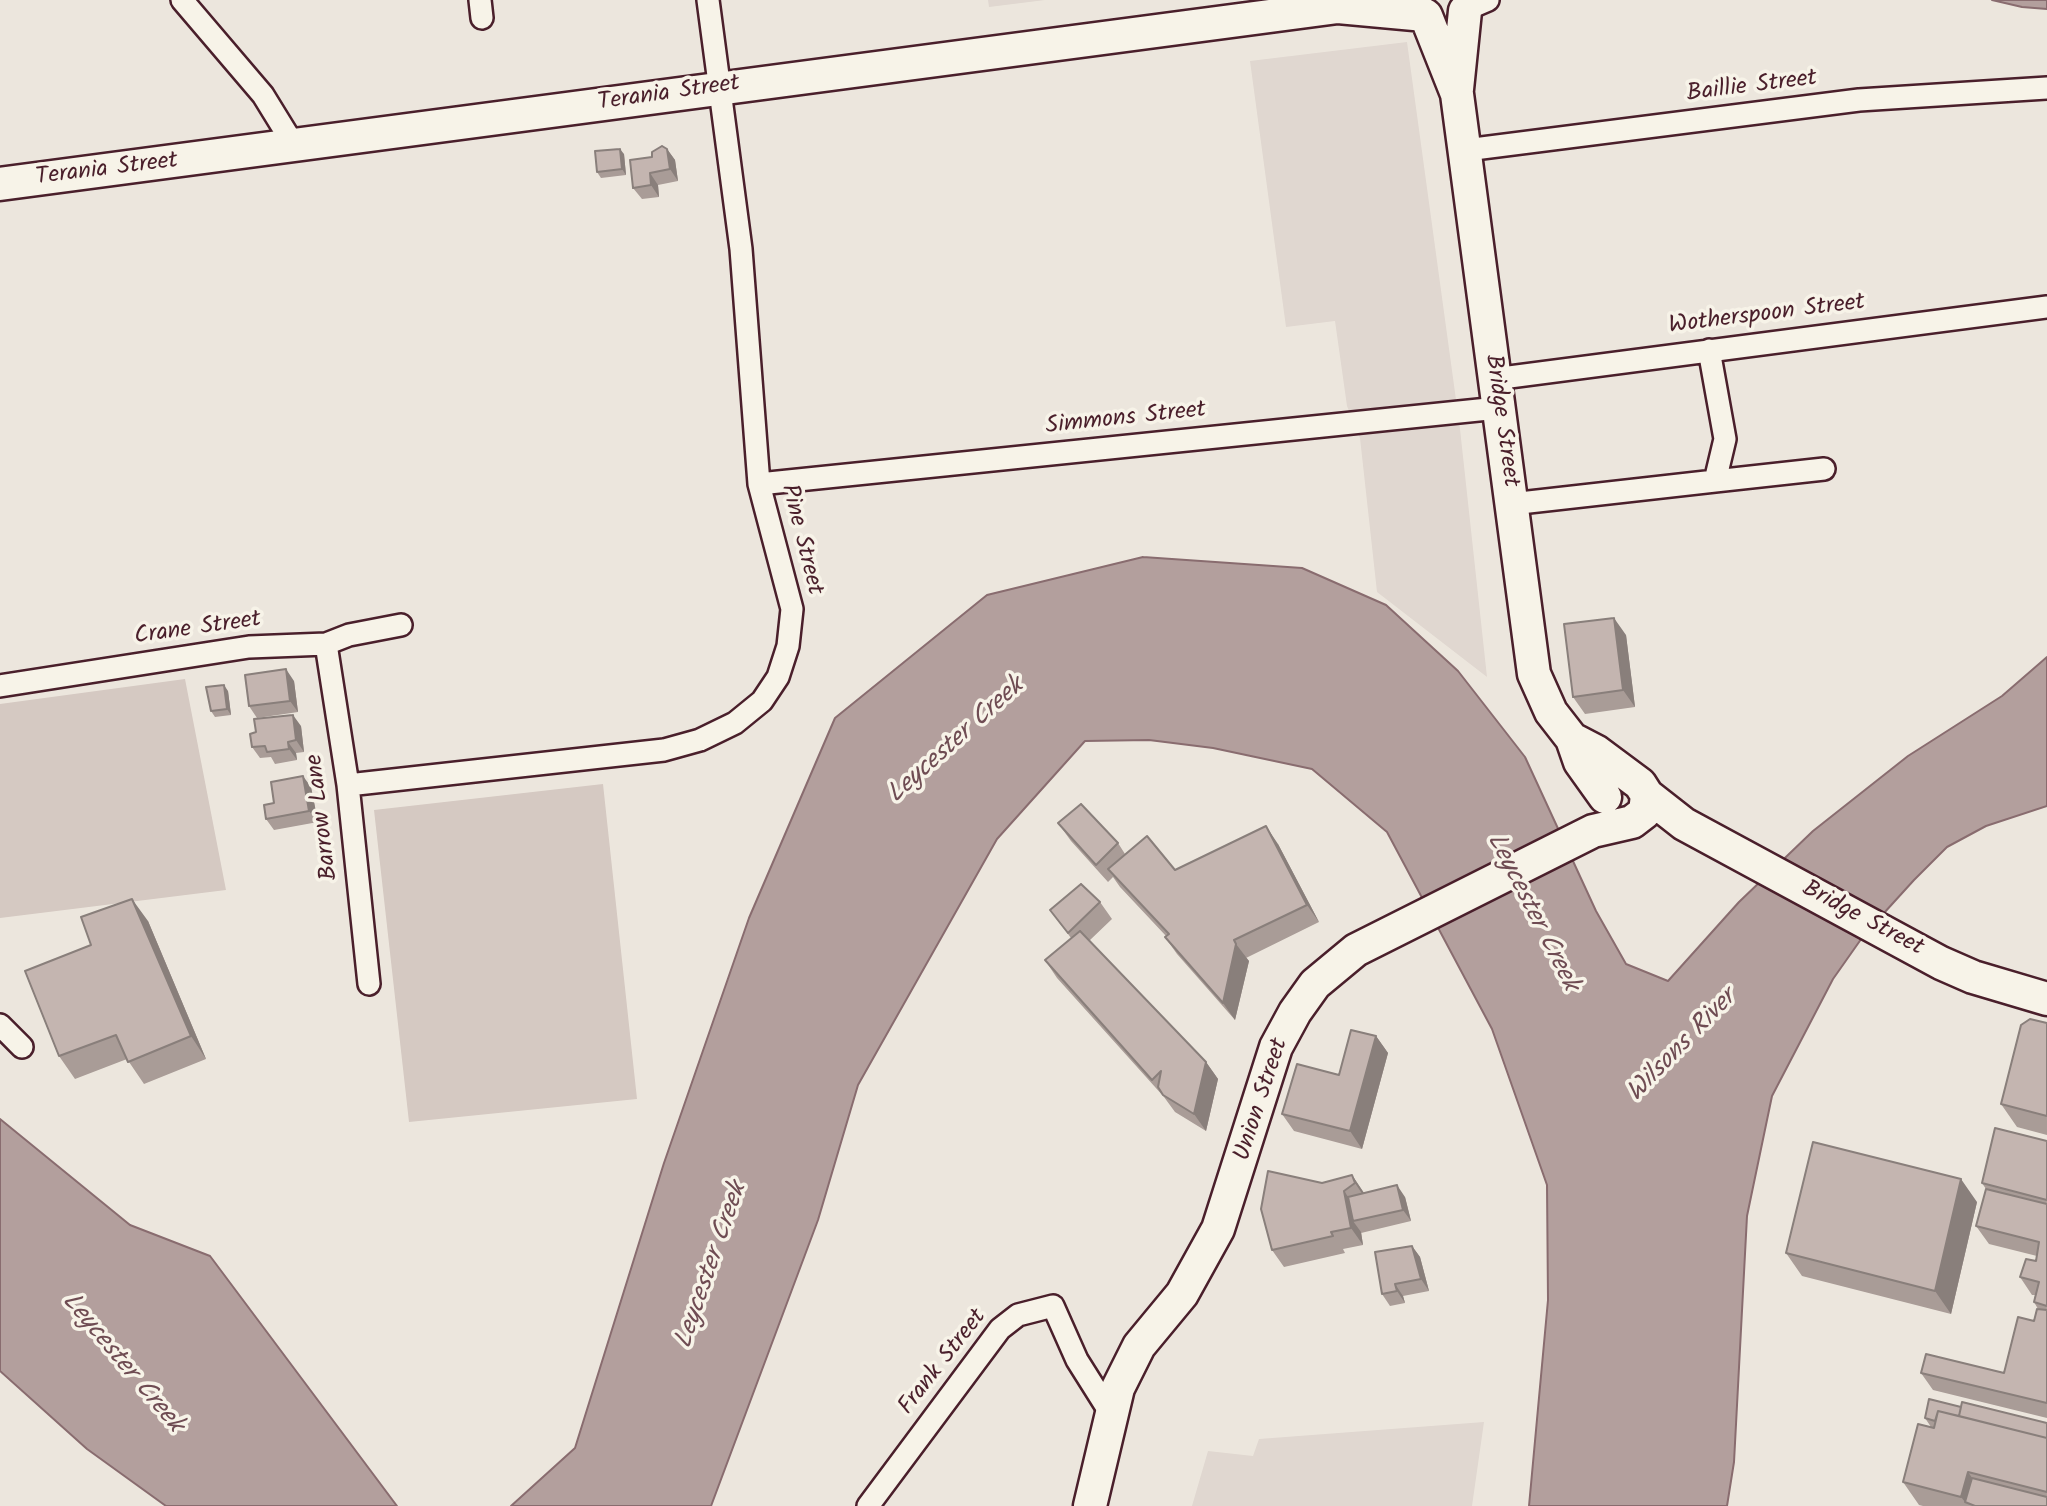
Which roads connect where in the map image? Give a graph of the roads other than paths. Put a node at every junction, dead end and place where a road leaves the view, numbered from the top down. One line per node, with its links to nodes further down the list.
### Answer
1 (182, 0): 9 (street)
2 (708, 0): 6 (street, Pine Street)
3 (1348, 4): 5 (main road, Terania Street); 6 (main road, Terania Street)
4 (1473, 5): 5 (main road, Terania Street); 8 (main road, Bridge Street)
5 (1422, 10): 8 (main road, Bridge Street)
6 (721, 88): 9 (main road, Terania Street); 17 (street, Pine Street)
7 (2047, 88): 10 (street, Baillie Street)
8 (1457, 94): 10 (main road, Bridge Street)
9 (295, 147): 11 (main road, Terania Street)
10 (1466, 150): 14 (main road, Bridge Street)
11 (0, 184)
12 (2047, 307): 13 (street, Wotherspoon Street)
13 (1710, 350): 14 (street, Wotherspoon Street); 16 (street)
14 (1496, 394): 17 (street, Simmons Street); 18 (main road, Bridge Street)
15 (1824, 469): 16 (street)
16 (1715, 481): 18 (street)
17 (759, 484): 22 (street, Pine Street)
18 (1511, 505): 23 (main road, Bridge Street)
19 (401, 625): 20 (street, Crane Street)
20 (326, 643): 21 (street, Crane Street); 22 (street, Barrow Lane)
21 (0, 686)
22 (348, 785): 24 (street, Barrow Lane)
23 (1621, 808): 25 (main road, Bridge Street); 28 (main road, Union Street)
24 (369, 984)
25 (2047, 999)
26 (0, 1025): 27 (street)
27 (22, 1047)
28 (1111, 1414): 29 (street, Frank Street); 30 (main road, Union Street)
29 (868, 1506)
30 (1090, 1506)

